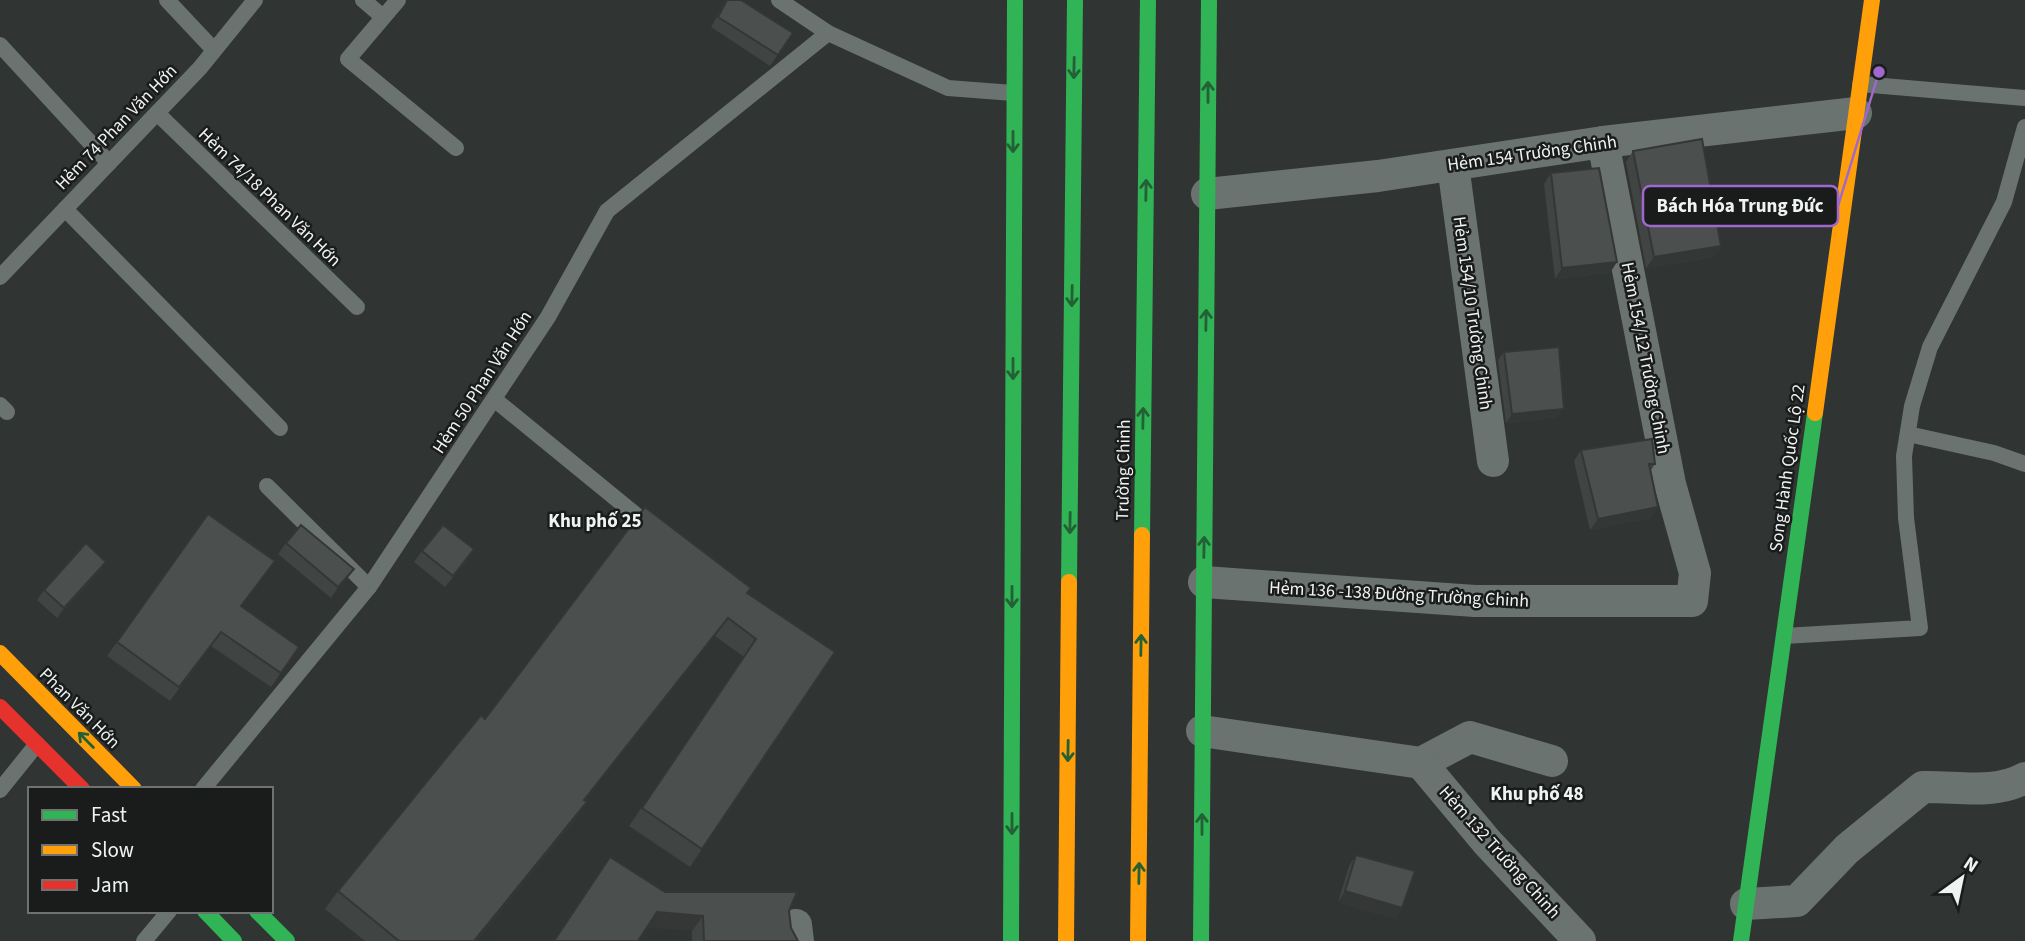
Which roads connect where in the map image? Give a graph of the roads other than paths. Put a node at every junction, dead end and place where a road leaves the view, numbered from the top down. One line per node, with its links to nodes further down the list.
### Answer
1 (167, 0): 14 (lane)
2 (255, 0): 14 (lane, Hẻm 74 Phan Văn Hớn)
3 (363, 0): 11 (lane)
4 (398, 0): 11 (lane)
5 (779, 0): 12 (lane)
6 (1015, 0): 15 (main road)
7 (1075, 0): 58 (main road, one-way to 58)
8 (1147, 0): 59 (main road, Trường Chinh, one-way to 8)
9 (1209, 0): 24 (main road, one-way to 9)
10 (1872, 0): 16 (main road, Song Hành Quốc Lộ 22)
11 (383, 17): 21 (lane)
12 (828, 33): 15 (lane); 28 (lane, Hẻm 50 Phan Văn Hớn)
13 (0, 45): 22 (lane)
14 (214, 50): 18 (lane, Hẻm 74 Phan Văn Hớn)
15 (1013, 93): 57 (main road, one-way to 57)
16 (1858, 98): 17 (lane); 20 (street, Hẻm 154 Trường Chinh); 38 (main road, Song Hành Quốc Lộ 22)
17 (2025, 98)
18 (157, 113): 22 (lane, Hẻm 74 Phan Văn Hớn); 27 (lane, Hẻm 74/18 Phan Văn Hớn)
19 (2025, 127): 30 (lane)
20 (1603, 142): 23 (street, Hẻm 154 Trường Chinh); 35 (street, Hẻm 154/12 Trường Chinh)
21 (456, 148)
22 (109, 163): 25 (lane, Hẻm 74 Phan Văn Hớn)
23 (1453, 165): 24 (street, Hẻm 154 Trường Chinh); 31 (street, Hẻm 154/10 Trường Chinh)
24 (1207, 194): 36 (main road, one-way to 24)
25 (65, 209): 26 (lane, Hẻm 74 Phan Văn Hớn); 29 (lane)
26 (0, 277)
27 (357, 307)
28 (494, 399): 34 (lane); 37 (lane, Hẻm 50 Phan Văn Hớn)
29 (280, 428)
30 (1908, 434): 32 (lane); 38 (lane)
31 (1493, 461)
32 (2025, 464)
33 (267, 486): 37 (lane)
34 (662, 536)
35 (1695, 573): 36 (street, Hẻm 136 -138 Đường Trường Chinh)
36 (1204, 582): 41 (main road)
37 (369, 587): 48 (lane, Hẻm 50 Phan Văn Hớn)
38 (1784, 636): 50 (main road, Song Hành Quốc Lộ 22)
39 (0, 653): 47 (main road, Phan Văn Hớn, one-way to 39)
40 (0, 707): 42 (main road)
41 (1202, 731): 44 (street); 60 (main road, one-way to 41)
42 (37, 744): 46 (main road); 49 (lane)
43 (1552, 761): 44 (street)
44 (1422, 763): 61 (street, Hẻm 132 Trường Chinh)
45 (2025, 778): 50 (street)
46 (80, 787)
47 (132, 787)
48 (205, 787)
49 (0, 790)
50 (1746, 904): 62 (main road, Song Hành Quốc Lộ 22)
51 (167, 913): 54 (lane)
52 (207, 913): 55 (main road)
53 (259, 913): 56 (main road)
54 (144, 941)
55 (234, 941)
56 (287, 941)
57 (1012, 941)
58 (1066, 941)
59 (1138, 941)
60 (1201, 941)
61 (1580, 941)
62 (1741, 941)

